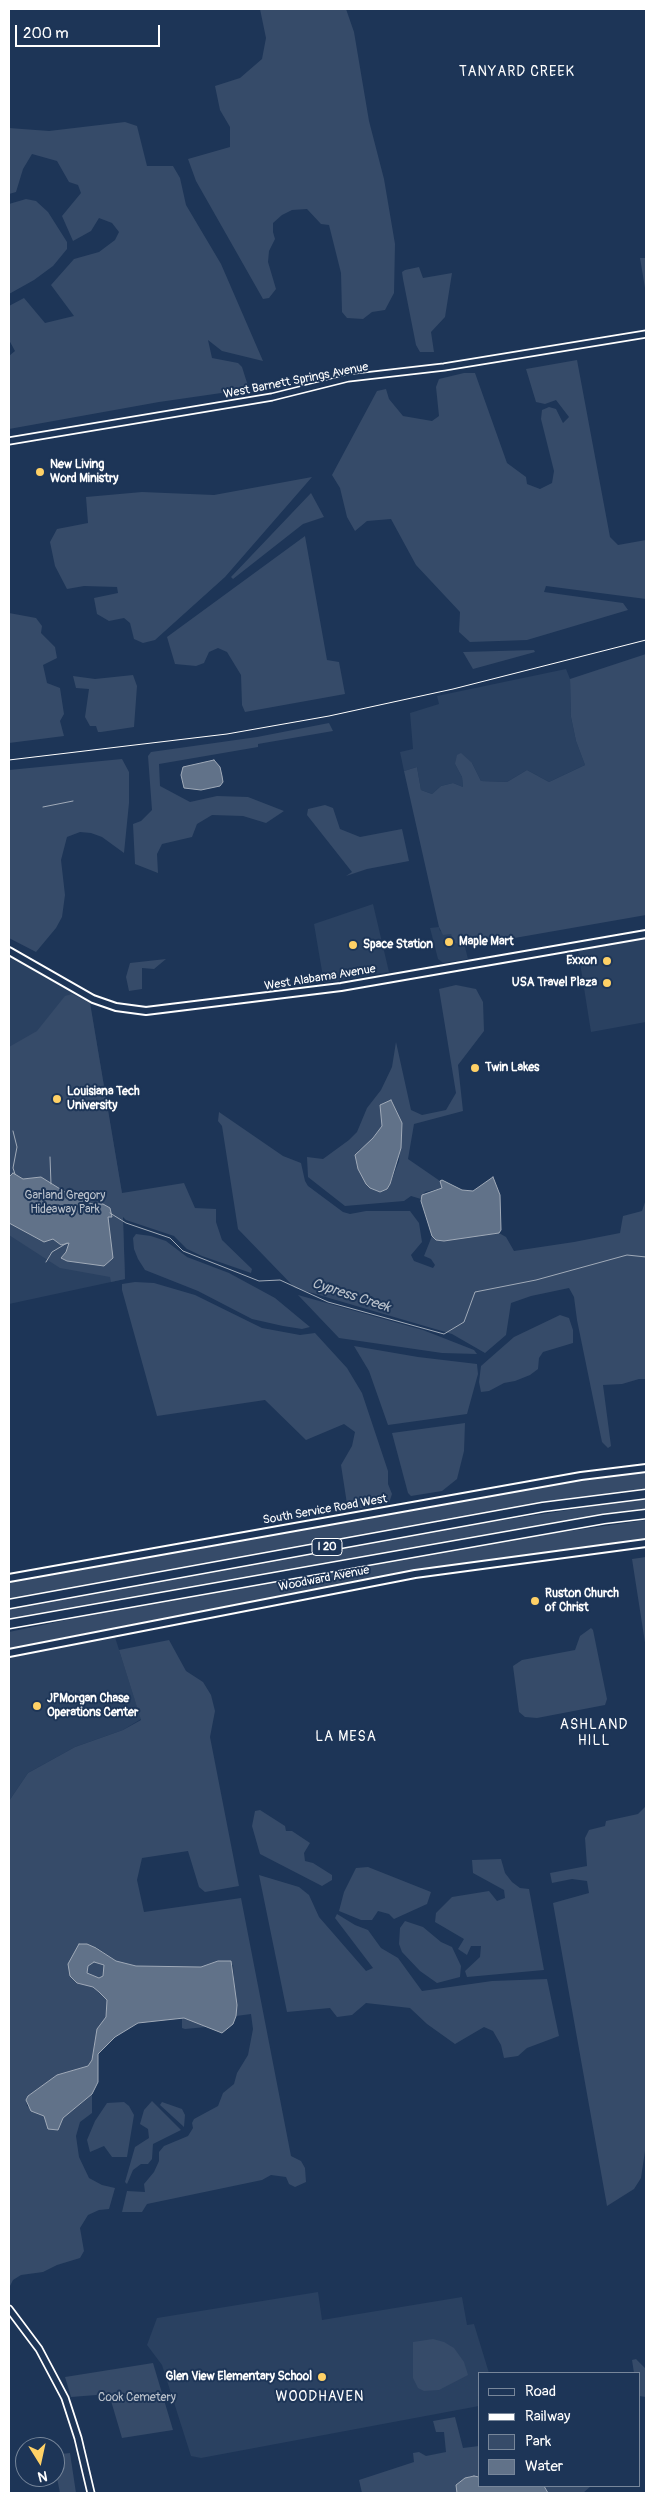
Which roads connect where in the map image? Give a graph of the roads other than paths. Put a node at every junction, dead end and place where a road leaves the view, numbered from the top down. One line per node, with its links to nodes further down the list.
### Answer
1 (646, 334): 2 (street, West Barnett Springs Avenue)
2 (9, 441)
3 (646, 934): 4 (main road, West Alabama Avenue)
4 (9, 951)
5 (646, 1468): 9 (main road, South Service Road West)
6 (646, 1494): 10 (highway, I 20)
7 (646, 1514): 11 (highway, I 20)
8 (646, 1543): 12 (main road, Woodward Avenue)
9 (9, 1578)
10 (9, 1604)
11 (9, 1624)
12 (9, 1653)
13 (9, 2309): 14 (street)
14 (91, 2493)

